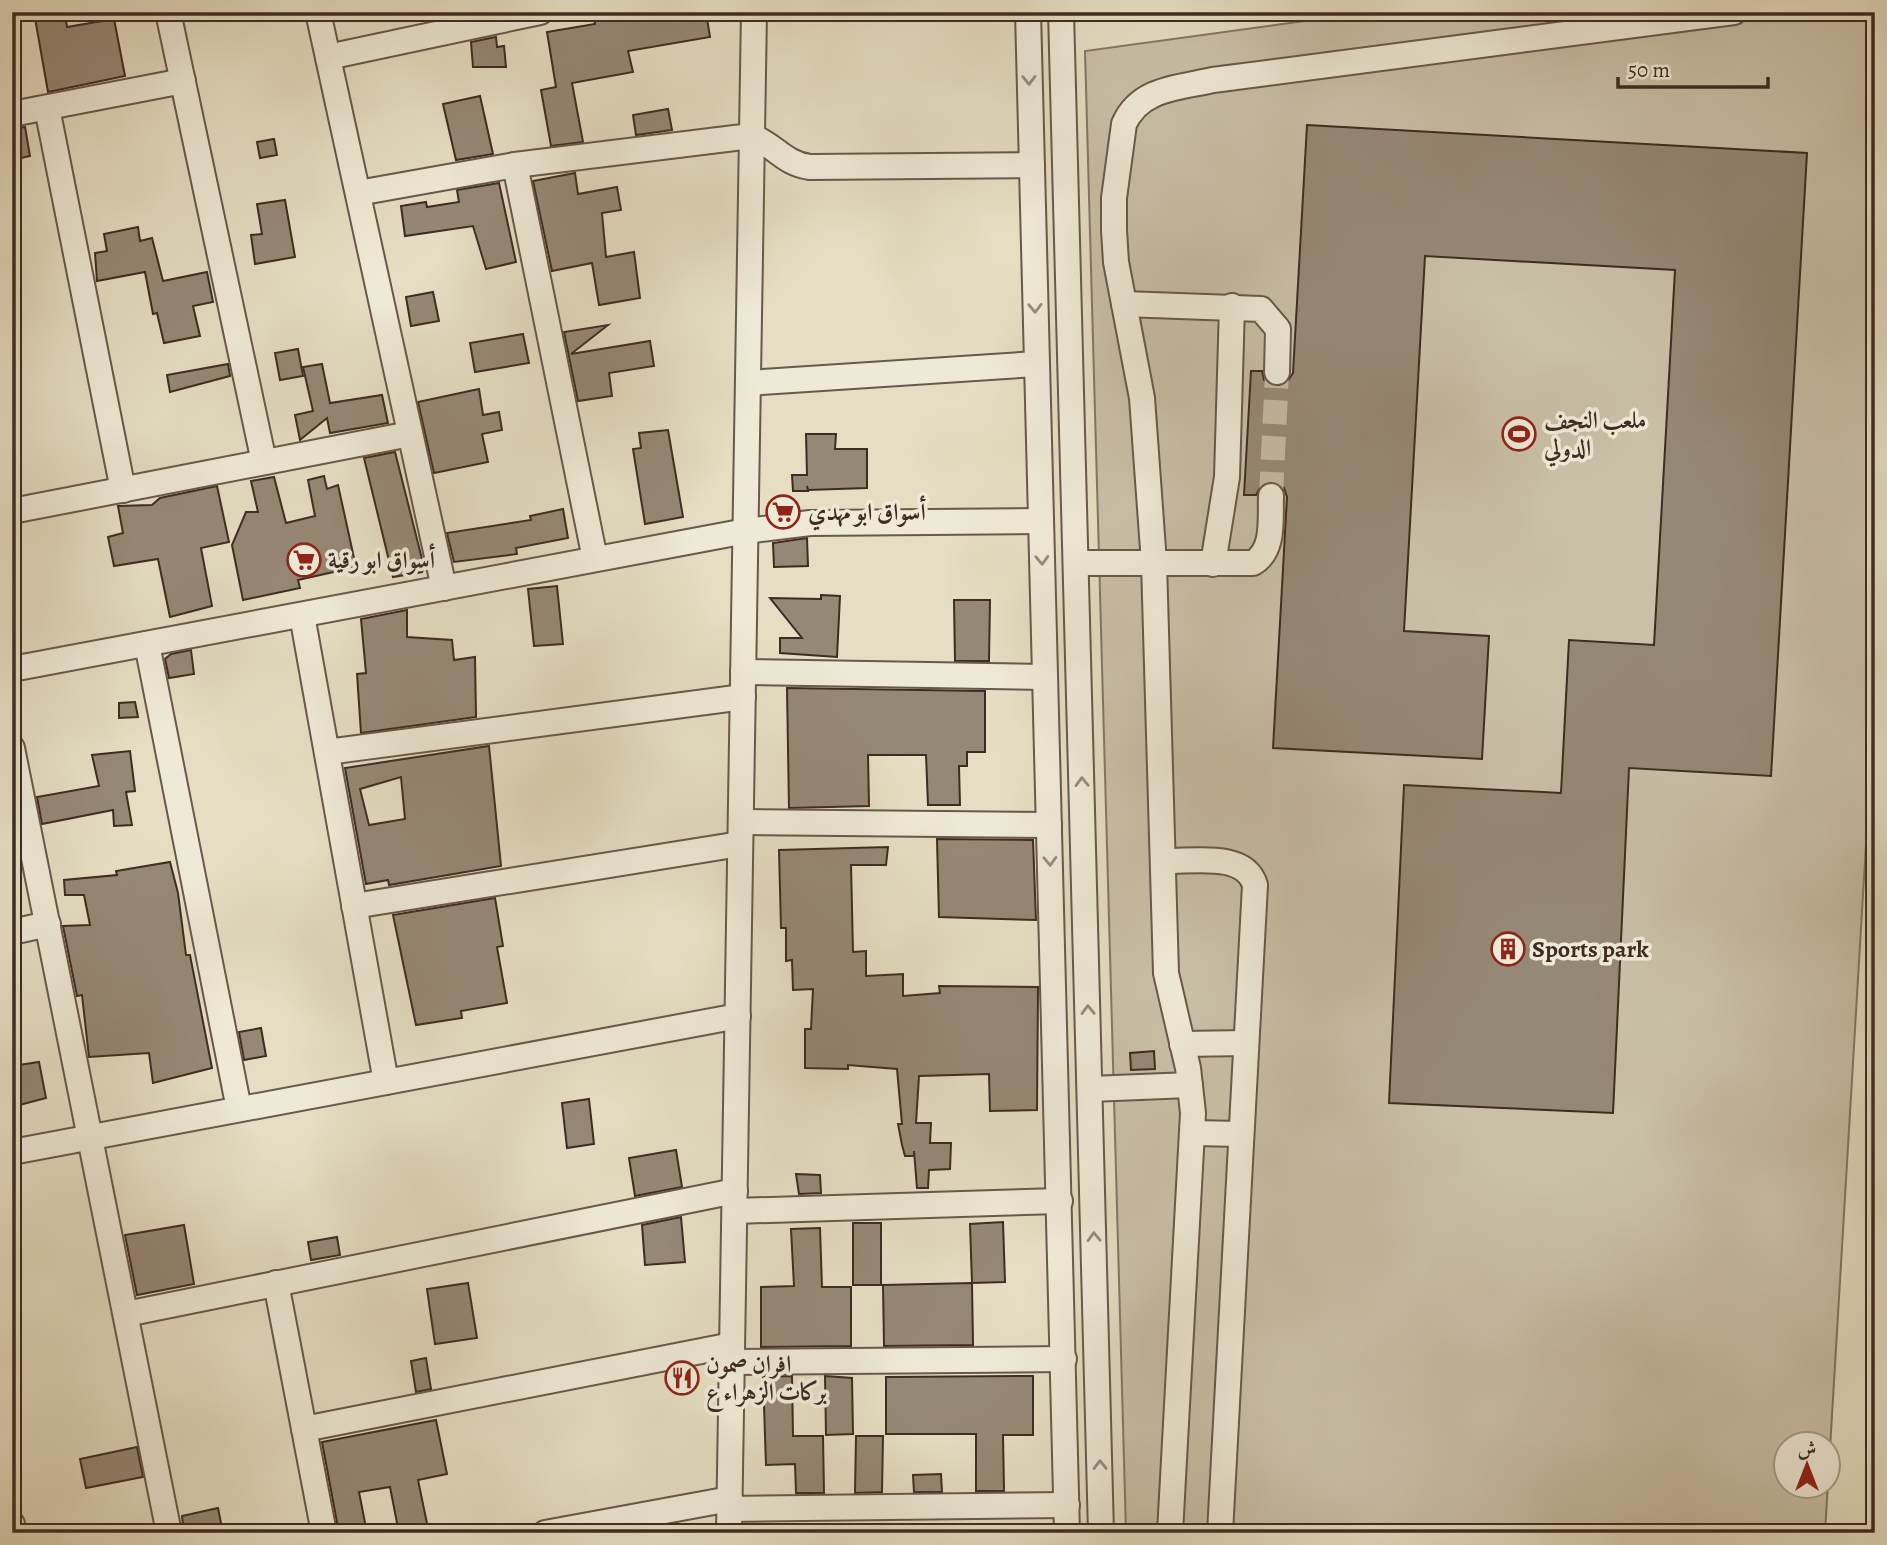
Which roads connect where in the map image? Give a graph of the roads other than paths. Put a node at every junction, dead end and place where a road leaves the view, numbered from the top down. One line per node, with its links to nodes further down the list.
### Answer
1 (168, 12): 9 (street)
2 (318, 12): 8 (street)
3 (540, 12): 8 (street)
4 (754, 12): 12 (street)
5 (1028, 12): 14 (street, one-way to 14)
6 (1061, 12): 29 (street)
7 (1734, 12): 16 (street)
8 (328, 57): 15 (street)
9 (183, 81): 10 (street); 22 (street)
10 (47, 108): 11 (street); 23 (street)
11 (12, 114)
12 (751, 136): 13 (street); 14 (street); 20 (street)
13 (515, 165): 15 (street); 28 (street)
14 (1032, 165): 18 (street, one-way to 18)
15 (358, 193): 21 (street)
16 (1124, 304): 17 (street); 30 (street)
17 (1232, 306): 19 (street); 31 (street)
18 (1036, 364): 20 (street); 26 (street)
19 (1277, 372)
20 (748, 383): 27 (street)
21 (410, 434): 22 (street); 32 (street)
22 (264, 462): 23 (street)
23 (122, 490): 25 (street)
24 (1271, 496): 31 (street)
25 (12, 511)
26 (1041, 521): 27 (street); 37 (street, one-way to 37)
27 (746, 531): 28 (street); 36 (street)
28 (595, 559): 32 (street)
29 (1076, 563): 30 (street); 53 (street, one-way to 29)
30 (1154, 563): 31 (street); 44 (street)
31 (1213, 564)
32 (444, 588): 33 (street)
33 (302, 615): 34 (street); 40 (street)
34 (147, 644): 35 (street); 54 (street)
35 (12, 669)
36 (743, 672): 37 (street); 38 (street)
37 (1045, 677): 42 (street)
38 (743, 697): 40 (street); 43 (street)
39 (12, 748): 41 (street)
40 (327, 752): 45 (street)
41 (19, 811): 46 (street)
42 (1049, 825): 43 (street); 60 (street, one-way to 60)
43 (741, 833): 45 (street); 48 (street)
44 (1164, 861): 49 (street); 50 (street)
45 (354, 906): 51 (street)
46 (48, 924): 47 (street); 57 (street)
47 (12, 932)
48 (738, 1016): 51 (street); 59 (street)
49 (1246, 1043): 50 (street); 56 (street)
50 (1182, 1044): 52 (street)
51 (386, 1082): 54 (street)
52 (1190, 1085): 53 (street); 55 (street)
53 (1090, 1089): 74 (street, one-way to 53)
54 (239, 1109): 57 (street)
55 (1193, 1133): 56 (street); 75 (street)
56 (1240, 1134): 76 (street)
57 (90, 1137): 58 (street); 62 (street)
58 (12, 1152)
59 (735, 1201): 60 (street); 61 (street); 63 (street)
60 (1060, 1201): 64 (street)
61 (276, 1283): 62 (street); 65 (street)
62 (126, 1314): 70 (street)
63 (732, 1353): 64 (street); 65 (street); 67 (street)
64 (1064, 1359): 66 (street)
65 (304, 1429): 71 (street)
66 (1067, 1505): 67 (street); 73 (street)
67 (729, 1514): 72 (street)
68 (12, 1524): 69 (street)
69 (14, 1533)
70 (169, 1533)
71 (324, 1533)
72 (545, 1533)
73 (1068, 1533)
74 (1101, 1533)
75 (1170, 1533)
76 (1220, 1533)

